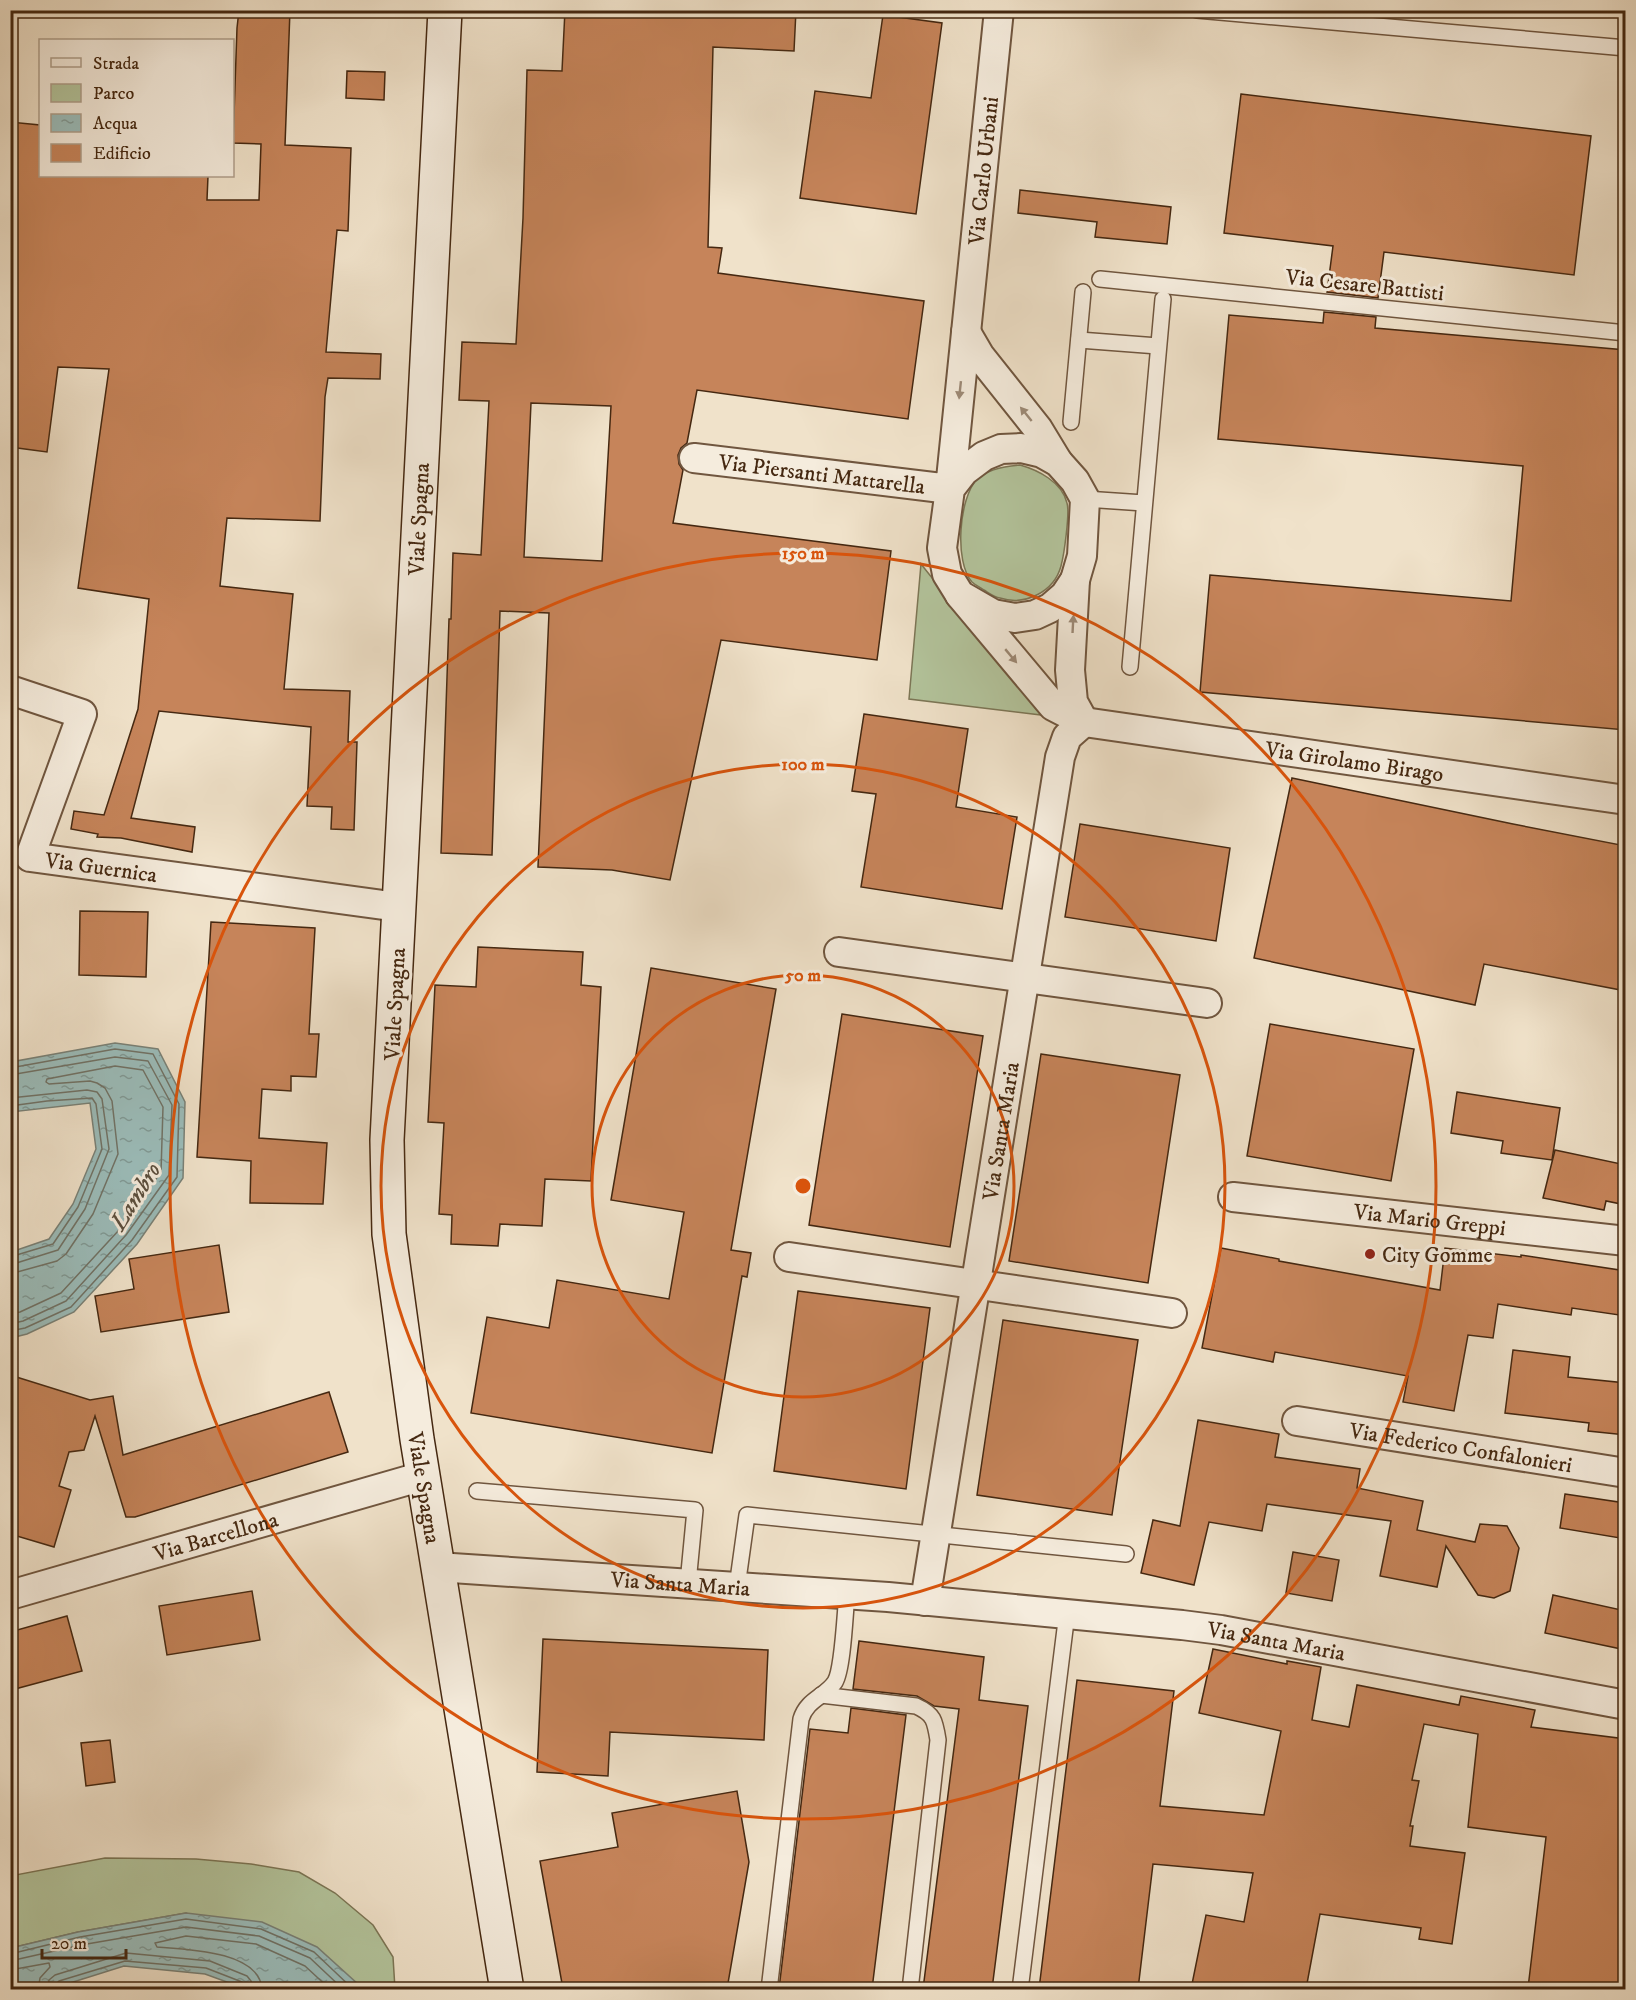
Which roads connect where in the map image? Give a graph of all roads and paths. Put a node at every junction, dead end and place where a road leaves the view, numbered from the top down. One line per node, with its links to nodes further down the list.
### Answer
1 (445, 10): 24 (street, Viale Spagna)
2 (999, 10): 8 (street, Via Carlo Urbani)
3 (1197, 10): 4 (lane)
4 (1626, 48)
5 (1100, 279): 9 (lane, Via Cesare Battisti)
6 (1083, 292): 10 (lane)
7 (1163, 299): 11 (lane)
8 (966, 332): 14 (street, one-way to 8); 15 (street, Via Carlo Urbani, one-way to 15)
9 (1626, 333)
10 (1079, 340): 11 (lane); 12 (lane)
11 (1158, 346): 17 (lane)
12 (1071, 422)
13 (694, 458): 15 (street, Via Piersanti Mattarella)
14 (1058, 462): 15 (street); 16 (street)
15 (950, 489): 19 (street)
16 (1085, 499): 17 (lane); 18 (street)
17 (1144, 503): 20 (lane)
18 (1075, 580): 19 (street); 22 (street, one-way to 18)
19 (960, 595): 22 (street, Via Girolamo Birago, one-way to 22)
20 (1130, 668)
21 (10, 690): 24 (street, Via Guernica)
22 (1084, 722): 23 (street, Via Girolamo Birago); 26 (street, Via Santa Maria)
23 (1626, 800)
24 (398, 907): 35 (street, Viale Spagna)
25 (839, 952): 26 (street)
26 (1024, 977): 27 (street); 31 (street, Via Santa Maria)
27 (1207, 1003)
28 (1233, 1197): 29 (street, Via Mario Greppi)
29 (1626, 1241)
30 (789, 1257): 31 (street)
31 (975, 1285): 32 (street); 37 (street, Via Santa Maria)
32 (1172, 1313)
33 (1297, 1421): 34 (street, Via Federico Confalonieri)
34 (1626, 1473)
35 (423, 1476): 39 (street, Viale Spagna); 43 (street, Via Barcellona)
36 (477, 1491): 40 (lane)
37 (935, 1535): 38 (lane); 41 (lane); 44 (street, Via Santa Maria)
38 (1125, 1554)
39 (437, 1567): 40 (street, Via Santa Maria); 48 (street, Viale Spagna)
40 (688, 1583): 41 (street, Via Santa Maria)
41 (737, 1587): 42 (street, Via Santa Maria)
42 (847, 1594): 44 (street, Via Santa Maria); 46 (lane)
43 (10, 1595)
44 (925, 1601): 45 (street, Via Santa Maria)
45 (1067, 1613): 47 (street, Via Santa Maria); 51 (lane)
46 (821, 1695): 49 (lane); 50 (lane)
47 (1626, 1705)
48 (507, 1989)
49 (769, 1989)
50 (910, 1989)
51 (1020, 1989)

